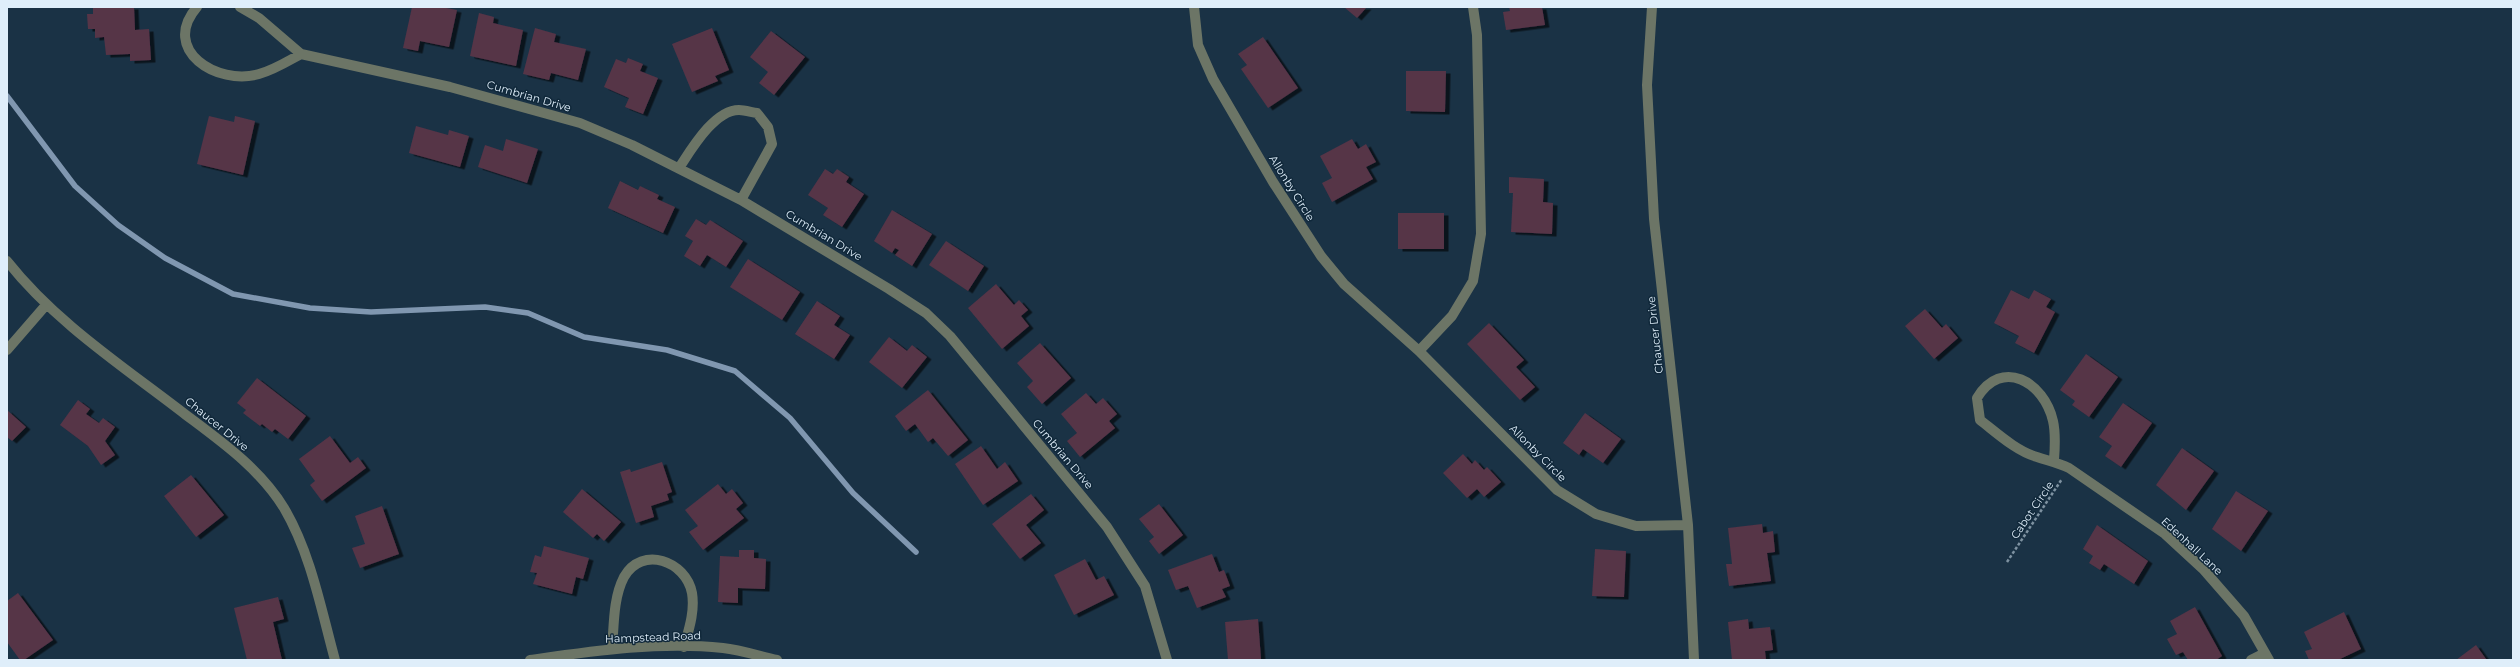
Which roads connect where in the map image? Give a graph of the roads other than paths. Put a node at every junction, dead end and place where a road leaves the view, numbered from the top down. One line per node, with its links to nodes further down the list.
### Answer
1 (197, 7): 6 (street)
2 (240, 7): 6 (street, Cumbrian Drive)
3 (1194, 7): 12 (street, Allonby Circle)
4 (1473, 7): 12 (street)
5 (1652, 7): 14 (street, Chaucer Drive)
6 (301, 54): 7 (street, Cumbrian Drive)
7 (679, 168): 8 (street, Cumbrian Drive); 8 (street)
8 (741, 200): 21 (street, Cumbrian Drive)
9 (7, 261): 10 (street, Chaucer Drive)
10 (46, 305): 11 (street); 18 (street, Chaucer Drive)
11 (7, 350)
12 (1419, 351): 14 (street, Allonby Circle)
13 (2054, 460): 13 (street, Edenhall Lane); 17 (street, Edenhall Lane)
14 (1688, 526): 22 (street, Chaucer Drive)
15 (684, 647): 16 (street, Hampstead Road); 16 (street); 20 (street, Hampstead Road)
16 (612, 649): 19 (street, Hampstead Road)
17 (2267, 656): 23 (street)
18 (335, 660)
19 (530, 660)
20 (777, 660)
21 (1167, 660)
22 (1694, 660)
23 (2251, 660)

